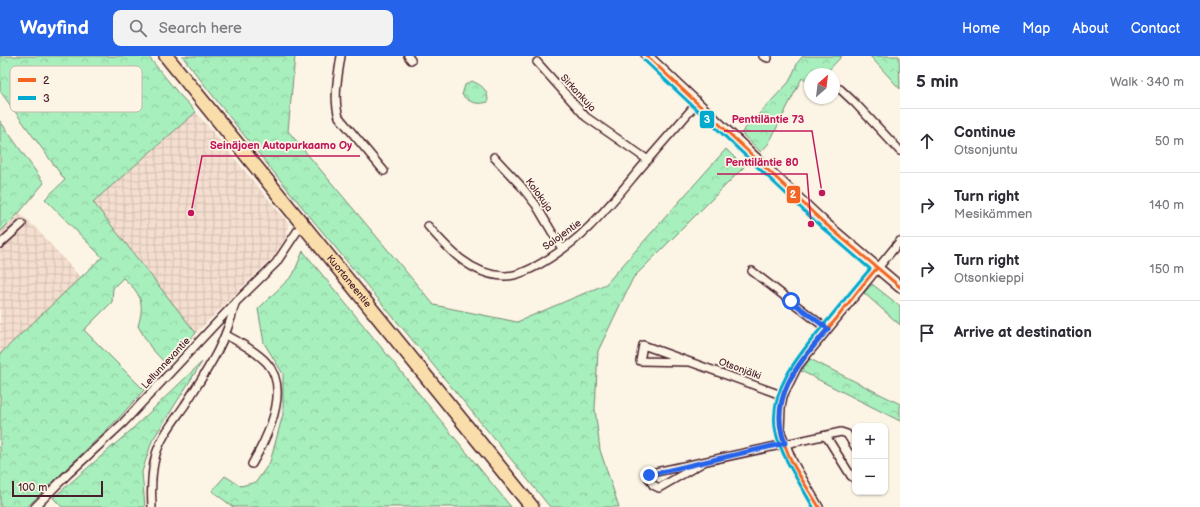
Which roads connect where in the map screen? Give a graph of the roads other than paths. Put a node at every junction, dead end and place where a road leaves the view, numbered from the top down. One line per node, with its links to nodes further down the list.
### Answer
1 (166, 56): 12 (highway, Kuortaneentie)
2 (341, 56): 10 (street)
3 (647, 56): 6 (street)
4 (537, 62): 9 (street, Sirkankuja)
5 (840, 89): 7 (street)
6 (697, 103): 9 (street, Salojentie); 17 (street)
7 (900, 152)
8 (494, 157): 16 (street, Kolokuja)
9 (648, 160): 16 (street, Salojentie)
10 (384, 171)
11 (22, 224): 15 (street)
12 (302, 224): 20 (street, Lellunnevantie); 33 (highway, Kuortaneentie)
13 (428, 226): 16 (street, Salojentie)
14 (900, 242): 17 (street)
15 (0, 244)
16 (562, 249)
17 (877, 268): 19 (street); 21 (street)
18 (752, 272): 21 (street)
19 (900, 287)
20 (236, 302): 22 (street); 31 (street, Lellunnevantie)
21 (828, 329): 24 (street)
22 (226, 335): 29 (street); 32 (street)
23 (690, 362): 23 (street, Otsonjälki); 24 (street, Otsonjälki)
24 (783, 396): 26 (street)
25 (824, 436): 26 (street); 27 (street); 30 (street)
26 (785, 443): 28 (street); 34 (street)
27 (852, 443)
28 (704, 462): 28 (street)
29 (252, 464)
30 (852, 477)
31 (35, 507)
32 (152, 507)
33 (532, 507)
34 (819, 507)

